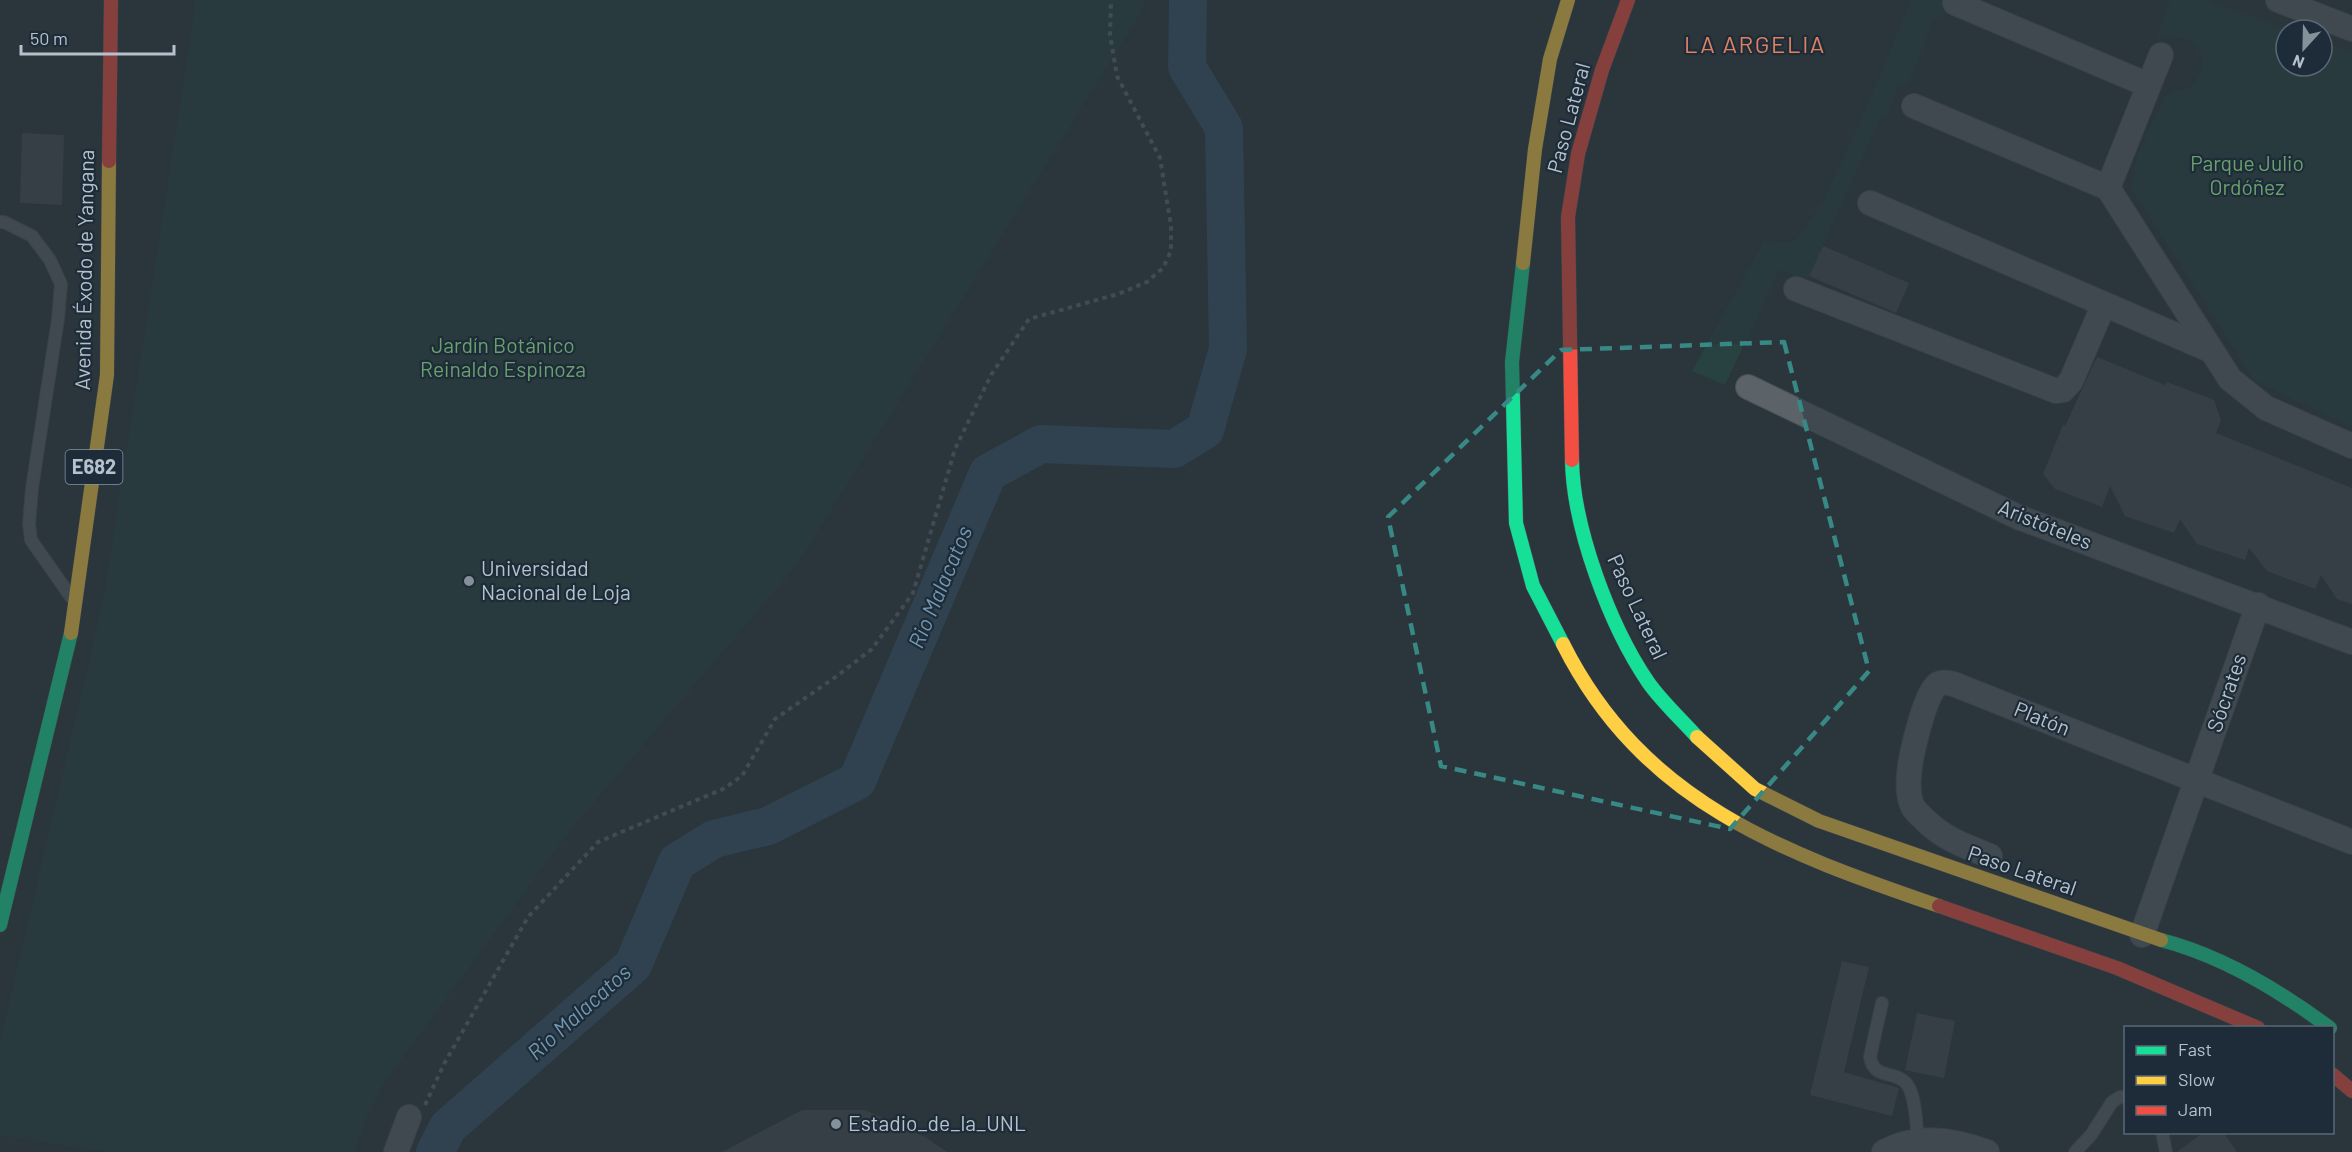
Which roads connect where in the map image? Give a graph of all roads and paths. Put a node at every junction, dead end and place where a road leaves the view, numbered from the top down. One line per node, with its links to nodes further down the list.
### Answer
1 (111, 0): 19 (main road, Avenida Éxodo de Yangana / E682)
2 (1111, 0): 33 (path)
3 (1568, 0): 28 (main road, Paso Lateral)
4 (1628, 0): 26 (main road, Paso Lateral)
5 (2278, 0): 7 (street)
6 (1955, 3): 9 (street)
7 (2352, 29)
8 (2161, 55): 9 (street)
9 (2148, 85): 11 (street)
10 (1914, 106): 11 (street)
11 (2108, 188): 16 (street)
12 (1870, 203): 15 (street)
13 (0, 222): 19 (lane)
14 (1796, 289): 15 (street)
15 (2104, 304): 16 (street)
16 (2210, 350): 18 (street)
17 (1748, 387): 20 (street, Aristóteles)
18 (2352, 446)
19 (75, 603): 25 (main road, Avenida Éxodo de Yangana / E682)
20 (2258, 605): 21 (street, Aristóteles); 22 (street, Sócrates)
21 (2352, 642)
22 (2196, 782): 23 (street, Platón); 24 (street, Platón); 26 (street, Sócrates)
23 (2352, 842)
24 (1990, 856)
25 (0, 925)
26 (2142, 935): 29 (main road, Paso Lateral)
27 (1882, 1003): 35 (lane)
28 (2253, 1026)
29 (2329, 1026)
30 (2334, 1076): 31 (main road)
31 (2352, 1091)
32 (2124, 1097): 39 (lane)
33 (416, 1111): 36 (street)
34 (2162, 1134): 40 (lane)
35 (1917, 1140): 37 (street); 38 (street)
36 (396, 1152)
37 (1884, 1152)
38 (1987, 1152)
39 (2075, 1152)
40 (2166, 1152)

